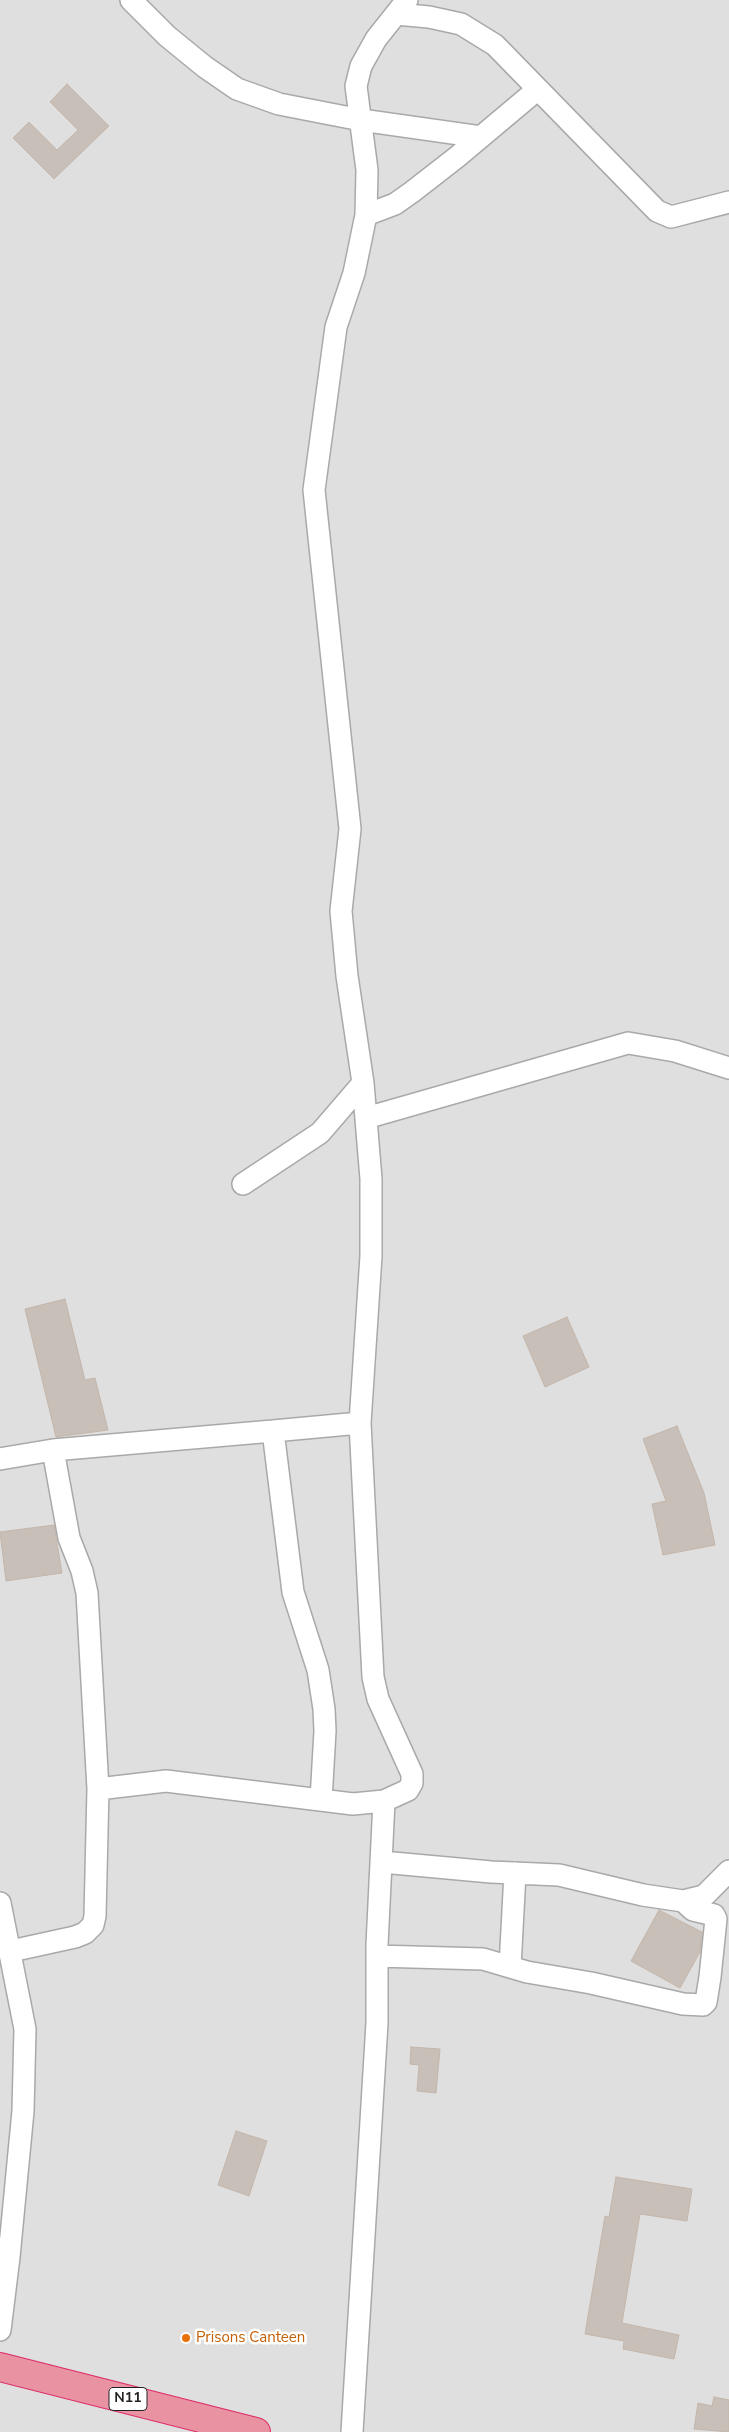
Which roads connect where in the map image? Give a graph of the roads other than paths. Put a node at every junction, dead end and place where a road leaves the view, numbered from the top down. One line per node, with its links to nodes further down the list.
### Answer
1 (131, 0): 4 (street)
2 (401, 7): 3 (street); 4 (street)
3 (538, 89): 5 (street); 6 (street)
4 (362, 120): 5 (street); 7 (street)
5 (481, 137): 7 (street)
6 (729, 202)
7 (366, 216): 9 (street)
8 (729, 1068): 10 (street)
9 (363, 1083): 10 (street); 11 (street)
10 (366, 1118): 12 (street)
11 (243, 1184)
12 (360, 1423): 13 (street); 18 (street)
13 (273, 1431): 14 (street); 17 (street)
14 (53, 1450): 15 (street); 16 (street)
15 (0, 1459)
16 (98, 1789): 17 (street); 24 (street)
17 (321, 1800): 18 (street)
18 (384, 1800): 19 (street)
19 (382, 1862): 21 (street); 25 (street)
20 (729, 1870): 22 (street)
21 (515, 1873): 22 (street); 26 (street)
22 (684, 1901): 26 (street)
23 (0, 1903): 24 (street)
24 (11, 1951): 27 (street)
25 (377, 1956): 26 (street); 31 (street)
26 (510, 1968)
27 (5, 2253): 28 (street)
28 (0, 2330)
29 (0, 2367): 30 (highway, N11)
30 (256, 2432)
31 (352, 2432)

